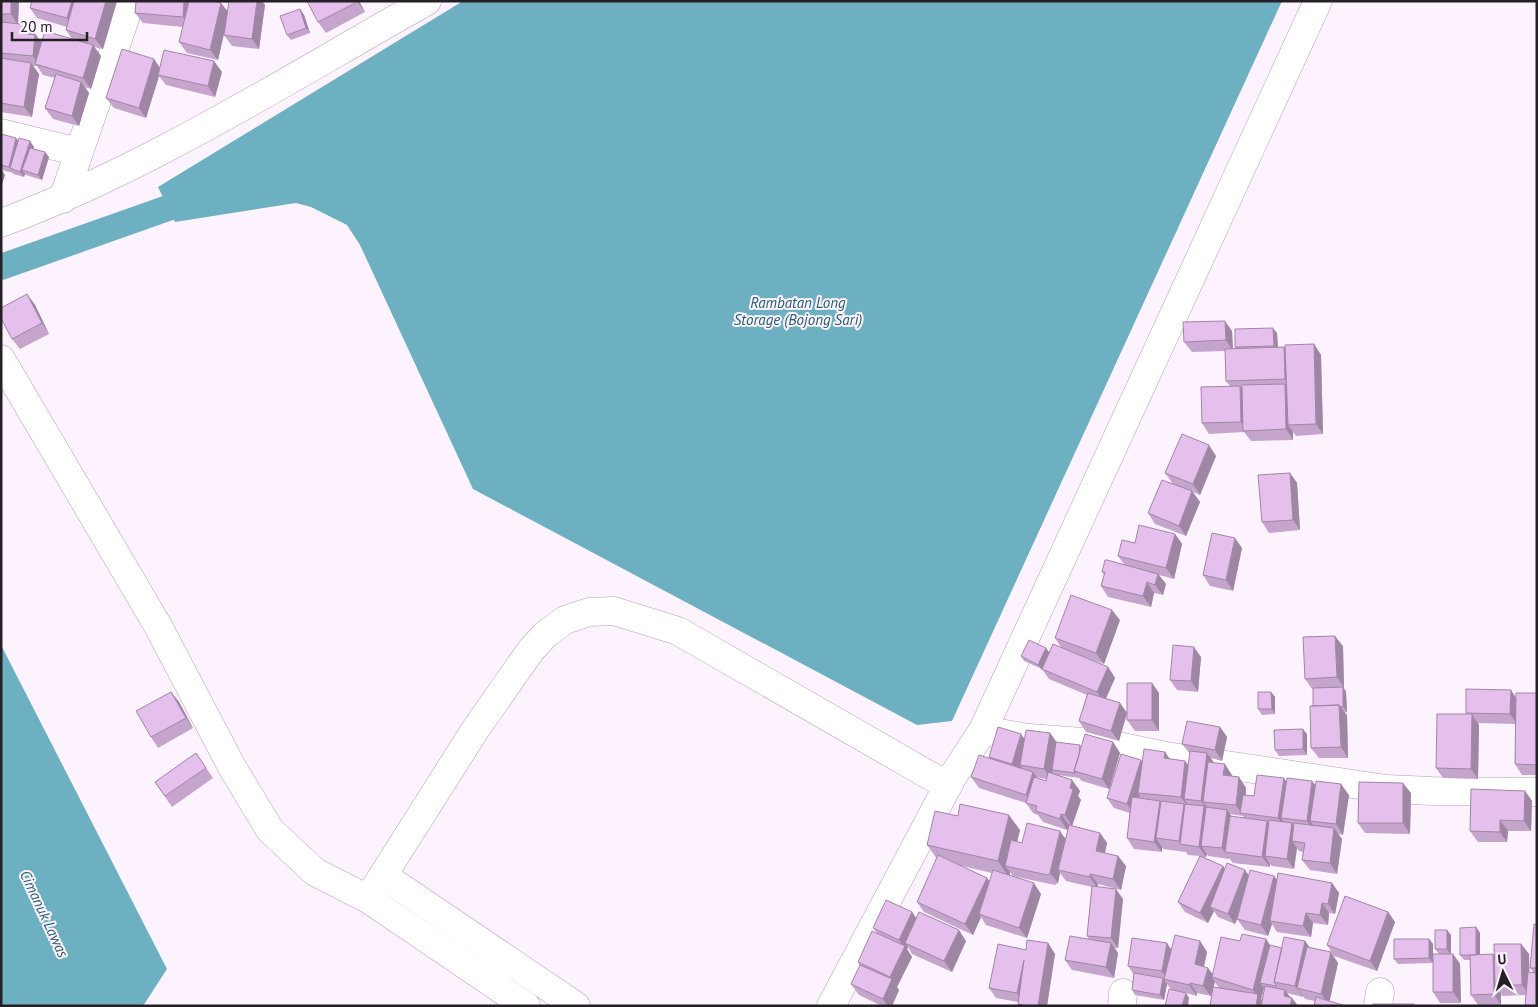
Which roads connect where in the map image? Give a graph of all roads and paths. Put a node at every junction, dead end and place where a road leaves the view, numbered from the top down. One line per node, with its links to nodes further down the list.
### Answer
1 (131, 1): 6 (street)
2 (428, 1): 7 (street)
3 (1299, 1): 11 (street)
4 (1318, 1): 10 (street)
5 (1, 133): 6 (street)
6 (79, 152): 7 (street)
7 (63, 200): 8 (street)
8 (1, 223)
9 (1, 358): 14 (street)
10 (983, 730): 11 (street); 12 (street)
11 (951, 781): 13 (street); 17 (street)
12 (1537, 792)
13 (384, 876): 14 (street); 16 (street)
14 (368, 899): 15 (street)
15 (526, 1006)
16 (576, 1006)
17 (831, 1006)

